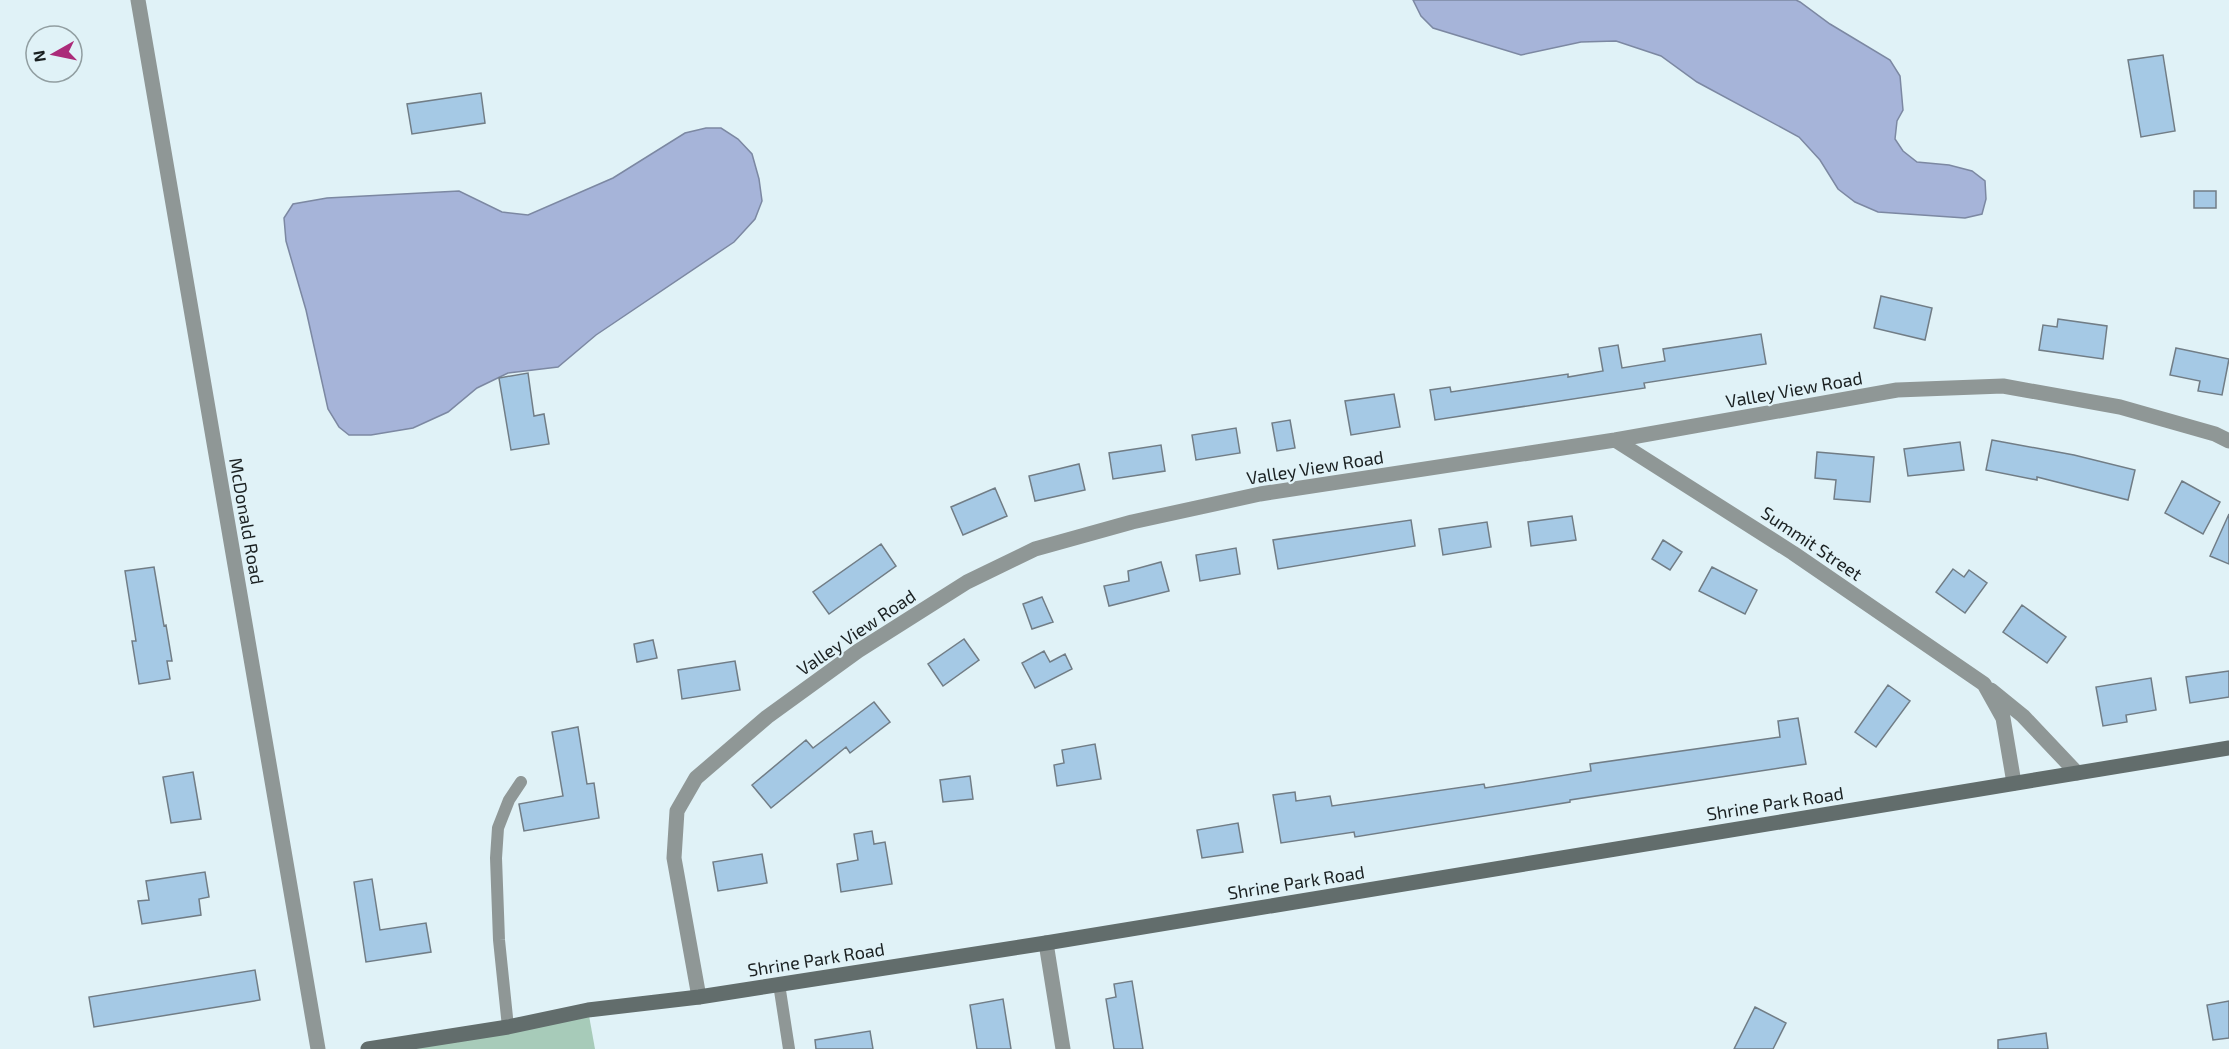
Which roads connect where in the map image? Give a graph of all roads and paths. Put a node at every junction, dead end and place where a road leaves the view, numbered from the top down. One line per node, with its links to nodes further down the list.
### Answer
1 (138, 0): 13 (street, McDonald Road)
2 (1615, 440): 3 (street, Valley View Road); 4 (street, Summit Street); 11 (street, Valley View Road)
3 (2229, 441)
4 (1984, 684): 6 (street, Summit Street); 8 (street, Summit Street)
5 (2229, 748): 6 (street, Shrine Park Road)
6 (2077, 773): 8 (street, Shrine Park Road)
7 (520, 782): 12 (lane)
8 (2014, 783): 9 (street, Shrine Park Road)
9 (1046, 943): 10 (street, Shrine Park Road); 16 (street)
10 (778, 984): 11 (street, Shrine Park Road); 15 (lane)
11 (699, 997): 12 (street, Shrine Park Road)
12 (508, 1027): 14 (street, Shrine Park Road)
13 (318, 1049)
14 (368, 1049)
15 (789, 1049)
16 (1063, 1049)

